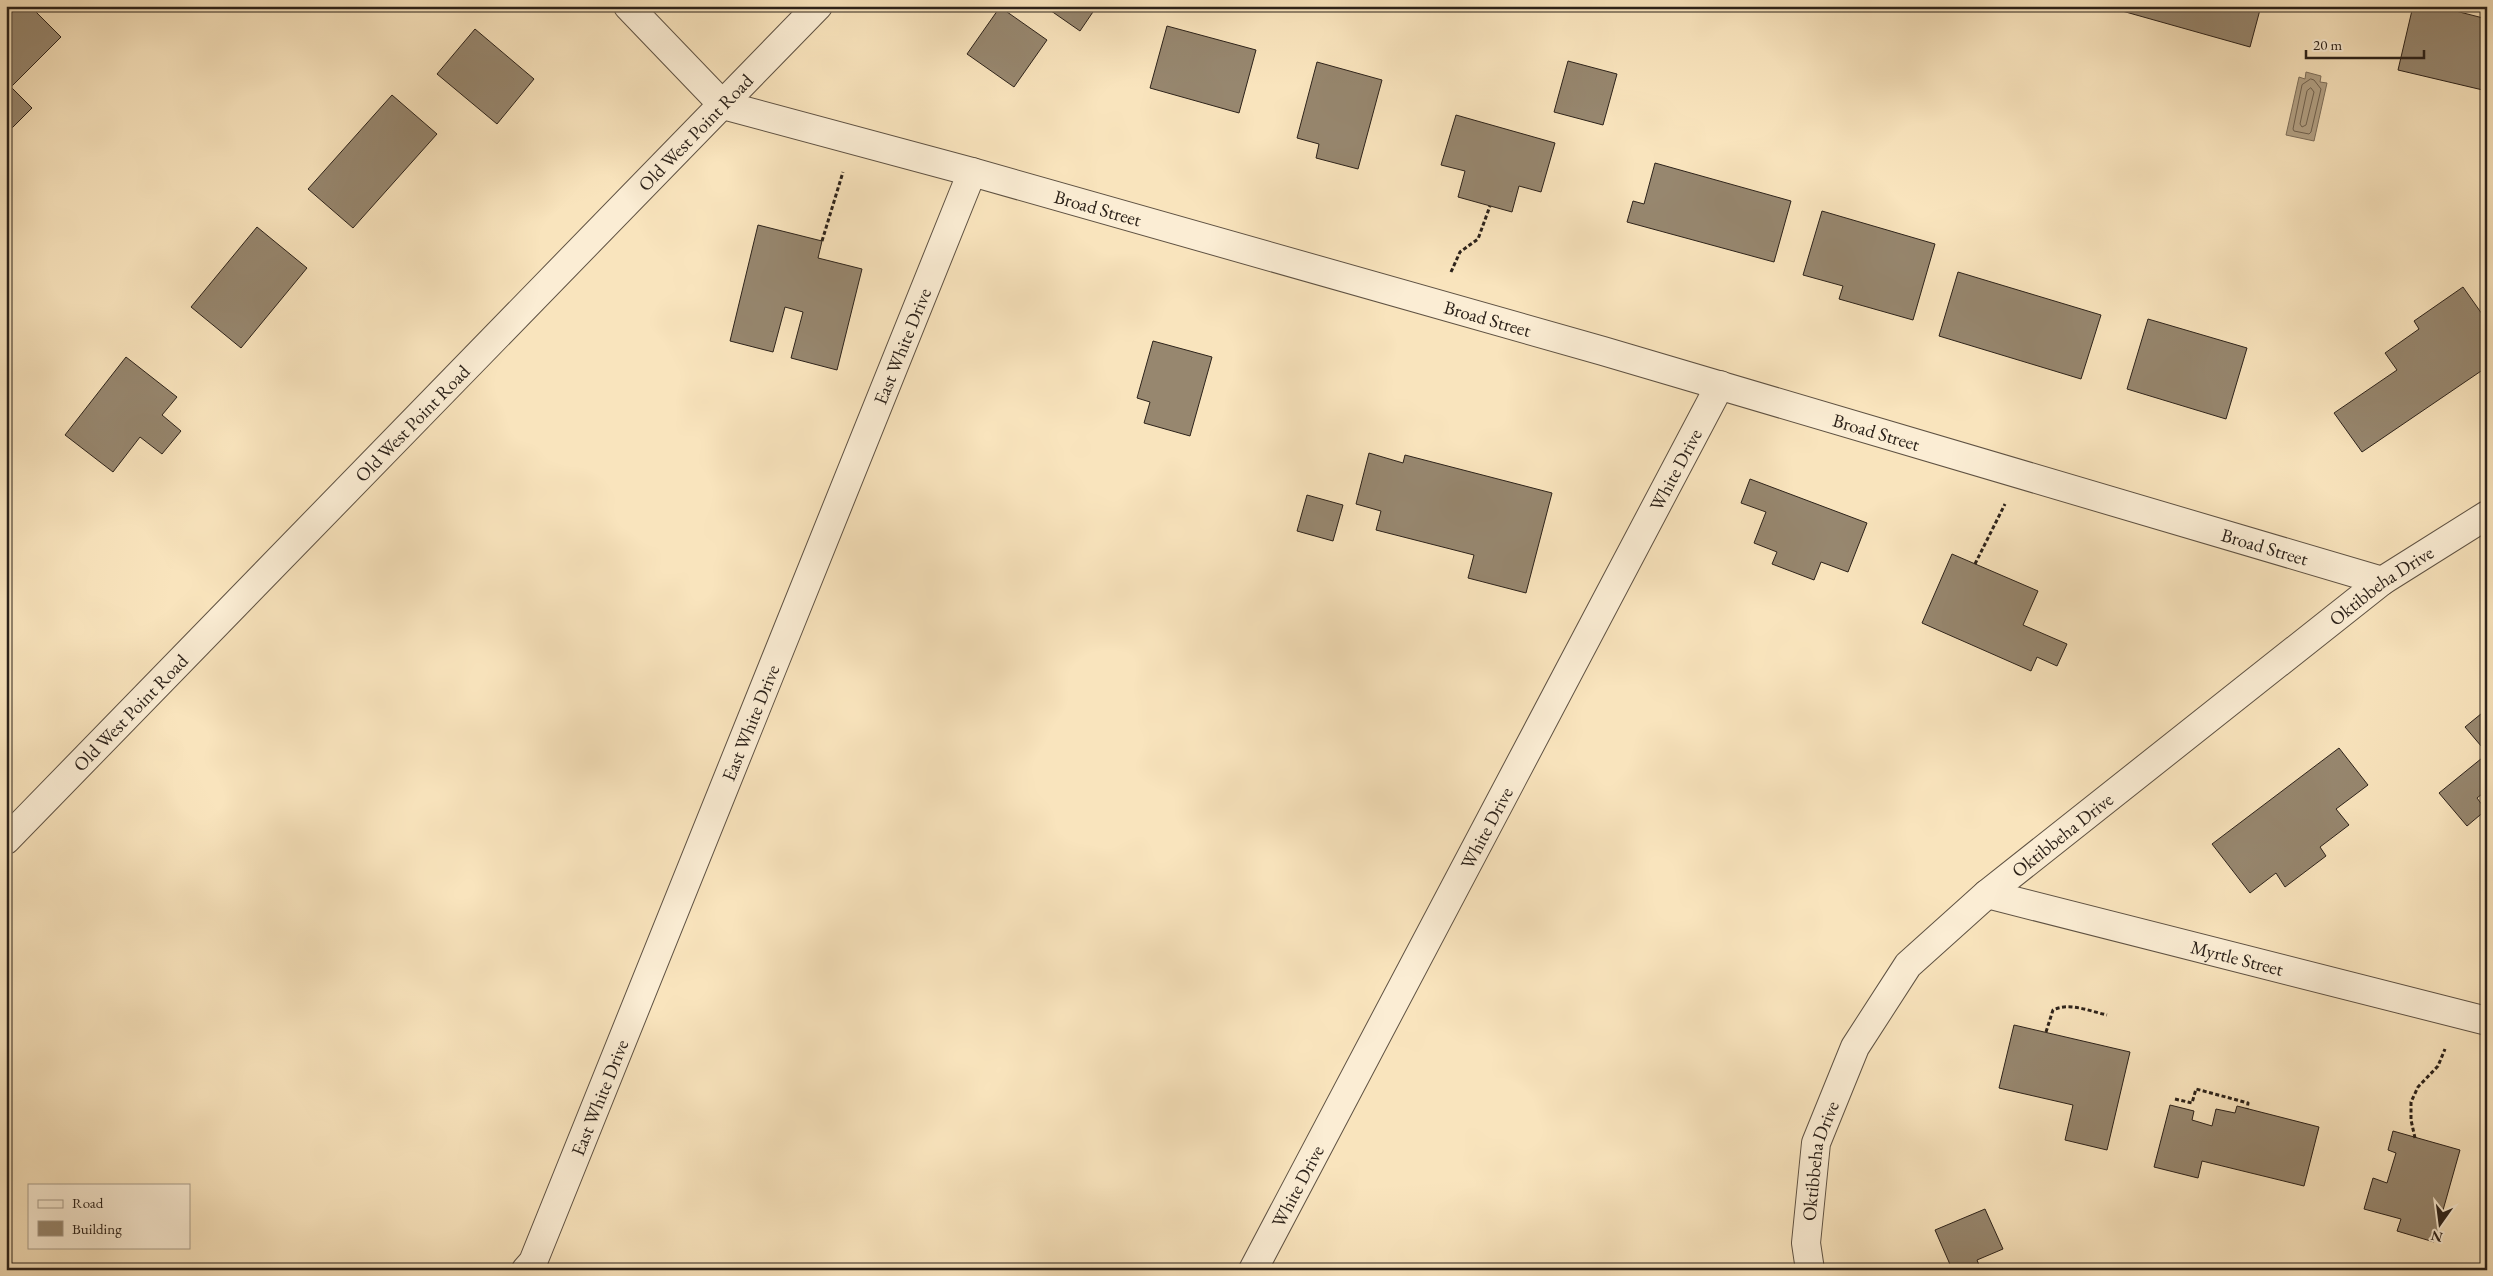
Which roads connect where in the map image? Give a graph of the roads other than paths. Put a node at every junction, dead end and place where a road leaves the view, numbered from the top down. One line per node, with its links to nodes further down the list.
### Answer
1 (628, 6): 3 (street)
2 (818, 6): 3 (street, Old West Point Road)
3 (724, 105): 4 (street, Broad Street); 8 (street, Old West Point Road)
4 (972, 172): 5 (street, Broad Street); 11 (street, East White Drive)
5 (1720, 385): 7 (street, Broad Street); 12 (street, White Drive)
6 (2487, 515): 7 (street, Oktibbeha Drive)
7 (2382, 580): 9 (street, Oktibbeha Drive)
8 (6, 840)
9 (1987, 894): 10 (street, Myrtle Street); 13 (street, Oktibbeha Drive)
10 (2487, 1021)
11 (531, 1267)
12 (1254, 1270)
13 (1810, 1270)

